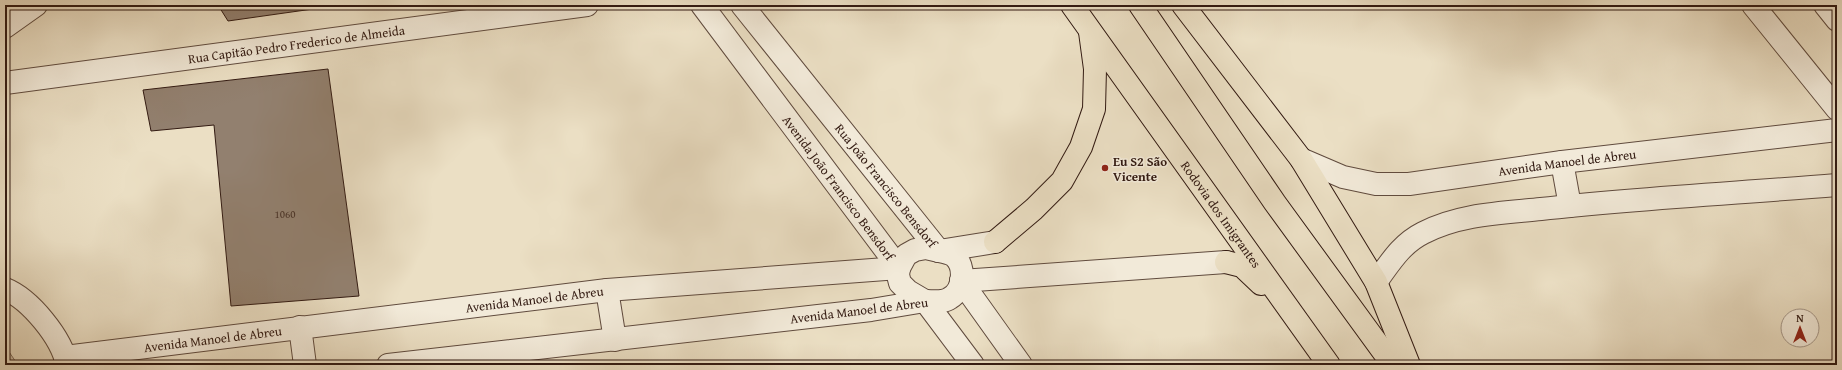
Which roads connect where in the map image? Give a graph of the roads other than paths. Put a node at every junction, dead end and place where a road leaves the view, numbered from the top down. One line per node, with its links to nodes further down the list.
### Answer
1 (36, 5): 11 (street)
2 (588, 5): 13 (street, Rua Capitão Pedro Frederico de Almeida)
3 (702, 5): 23 (street, Avenida João Francisco Bensdorf)
4 (742, 5): 21 (street, Rua João Francisco Bensdorf)
5 (1072, 5): 12 (highway, Rodovia dos Imigrantes)
6 (1140, 5): 40 (highway)
7 (1183, 5): 16 (highway)
8 (1753, 5): 14 (street)
9 (1825, 5): 10 (street)
10 (1837, 20)
11 (5, 27)
12 (1089, 29): 20 (highway); 30 (highway, Rodovia dos Imigrantes)
13 (5, 83)
14 (1837, 109)
15 (1837, 130): 17 (street, Avenida Manoel de Abreu)
16 (1301, 159): 17 (street, Avenida Manoel de Abreu); 26 (highway)
17 (1562, 162): 19 (street)
18 (1837, 185): 19 (street)
19 (1570, 206): 26 (street)
20 (995, 242): 21 (street)
21 (939, 250): 23 (street); 25 (street, Rua João Francisco Bensdorf)
22 (1226, 262): 24 (street); 30 (highway)
23 (899, 268): 28 (street, Avenida Manoel de Abreu); 29 (street, Avenida João Francisco Bensdorf)
24 (1017, 277): 25 (street); 31 (street)
25 (961, 281): 29 (street, Avenida Manoel de Abreu); 31 (street, Rua João Francisco Bensdorf)
26 (1376, 282): 41 (highway)
27 (5, 289): 34 (street)
28 (607, 290): 32 (street, Avenida Manoel de Abreu); 33 (street)
29 (925, 301): 33 (street, Avenida Manoel de Abreu); 37 (street, Avenida João Francisco Bensdorf)
30 (1288, 307): 39 (highway, Rodovia dos Imigrantes)
31 (985, 315): 38 (street, Rua João Francisco Bensdorf)
32 (300, 327): 34 (street, Avenida Manoel de Abreu); 35 (street)
33 (615, 340): 36 (street, Avenida Manoel de Abreu)
34 (66, 361)
35 (304, 365)
36 (388, 365)
37 (973, 365)
38 (1022, 365)
39 (1329, 365)
40 (1393, 365)
41 (1409, 365)

